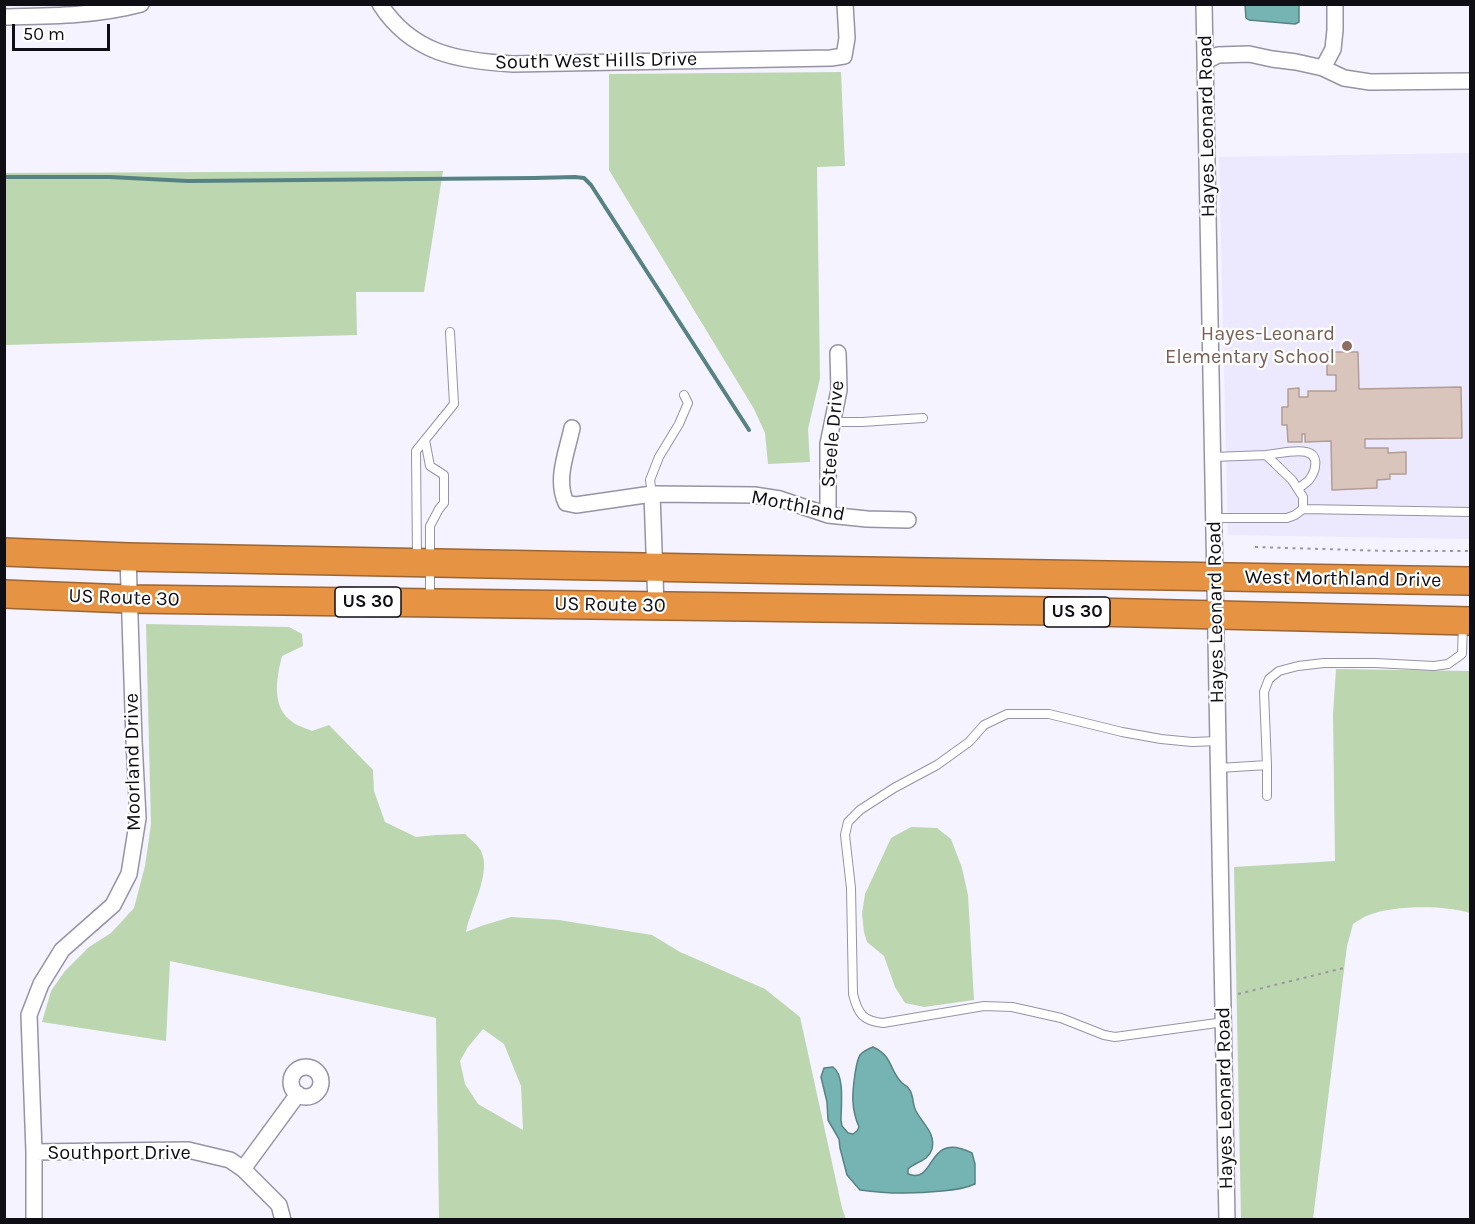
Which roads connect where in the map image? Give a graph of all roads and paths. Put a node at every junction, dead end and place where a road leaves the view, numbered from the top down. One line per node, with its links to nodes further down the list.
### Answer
1 (141, 4): 6 (street)
2 (380, 4): 3 (street, South West Hills Drive)
3 (845, 4)
4 (1204, 4): 7 (street, Hayes Leonard Road)
5 (1335, 4): 8 (street)
6 (4, 17)
7 (1206, 61): 8 (street); 18 (street, Hayes Leonard Road)
8 (1323, 68): 9 (street)
9 (1470, 81)
10 (450, 332): 16 (lane)
11 (838, 353): 14 (street, Steele Drive)
12 (684, 395): 20 (lane)
13 (923, 418): 14 (lane)
14 (832, 422): 23 (street, Steele Drive)
15 (572, 428): 20 (street, Morthland)
16 (425, 440): 30 (lane); 30 (lane)
17 (1266, 455): 18 (lane); 19 (lane); 19 (lane)
18 (1213, 457): 24 (street, Hayes Leonard Road)
19 (1298, 489): 21 (lane)
20 (652, 494): 23 (street, Morthland); 31 (street)
21 (1303, 509): 22 (lane); 24 (lane)
22 (1470, 512)
23 (828, 515): 25 (street, Morthland)
24 (1214, 518): 32 (street, Hayes Leonard Road)
25 (908, 520)
26 (1256, 547): 27 (path)
27 (1470, 551)
28 (4, 552): 29 (highway, US Route 30 / US 30)
29 (128, 557): 30 (highway, US 30); 35 (street, Moorland Drive)
30 (424, 563): 31 (highway, US 30); 36 (lane)
31 (655, 568): 32 (highway, US 30); 37 (street)
32 (1215, 578): 33 (highway, West Morthland Drive / US 30); 38 (street, Hayes Leonard Road)
33 (1470, 581)
34 (4, 594): 35 (highway, US Route 30 / US 30)
35 (129, 599): 36 (highway, US Route 30 / US 30); 48 (street, Moorland Drive)
36 (429, 603): 37 (highway, US Route 30 / US 30)
37 (656, 606): 38 (highway, US Route 30 / US 30)
38 (1216, 615): 39 (highway, West Morthland Drive / US 30); 40 (street, Hayes Leonard Road)
39 (1467, 621): 41 (lane)
40 (1218, 741): 42 (street, Hayes Leonard Road); 46 (lane)
41 (1267, 765): 42 (lane); 43 (lane)
42 (1219, 768): 45 (street, Hayes Leonard Road)
43 (1268, 795)
44 (1344, 968): 45 (path)
45 (1223, 997): 46 (street, Hayes Leonard Road)
46 (1224, 1022): 52 (street, Hayes Leonard Road)
47 (297, 1094): 49 (street)
48 (34, 1152): 49 (street, Southport Drive); 50 (street, Moorland Drive)
49 (243, 1169): 51 (street, Southport Drive)
50 (34, 1220)
51 (283, 1220)
52 (1227, 1220)

